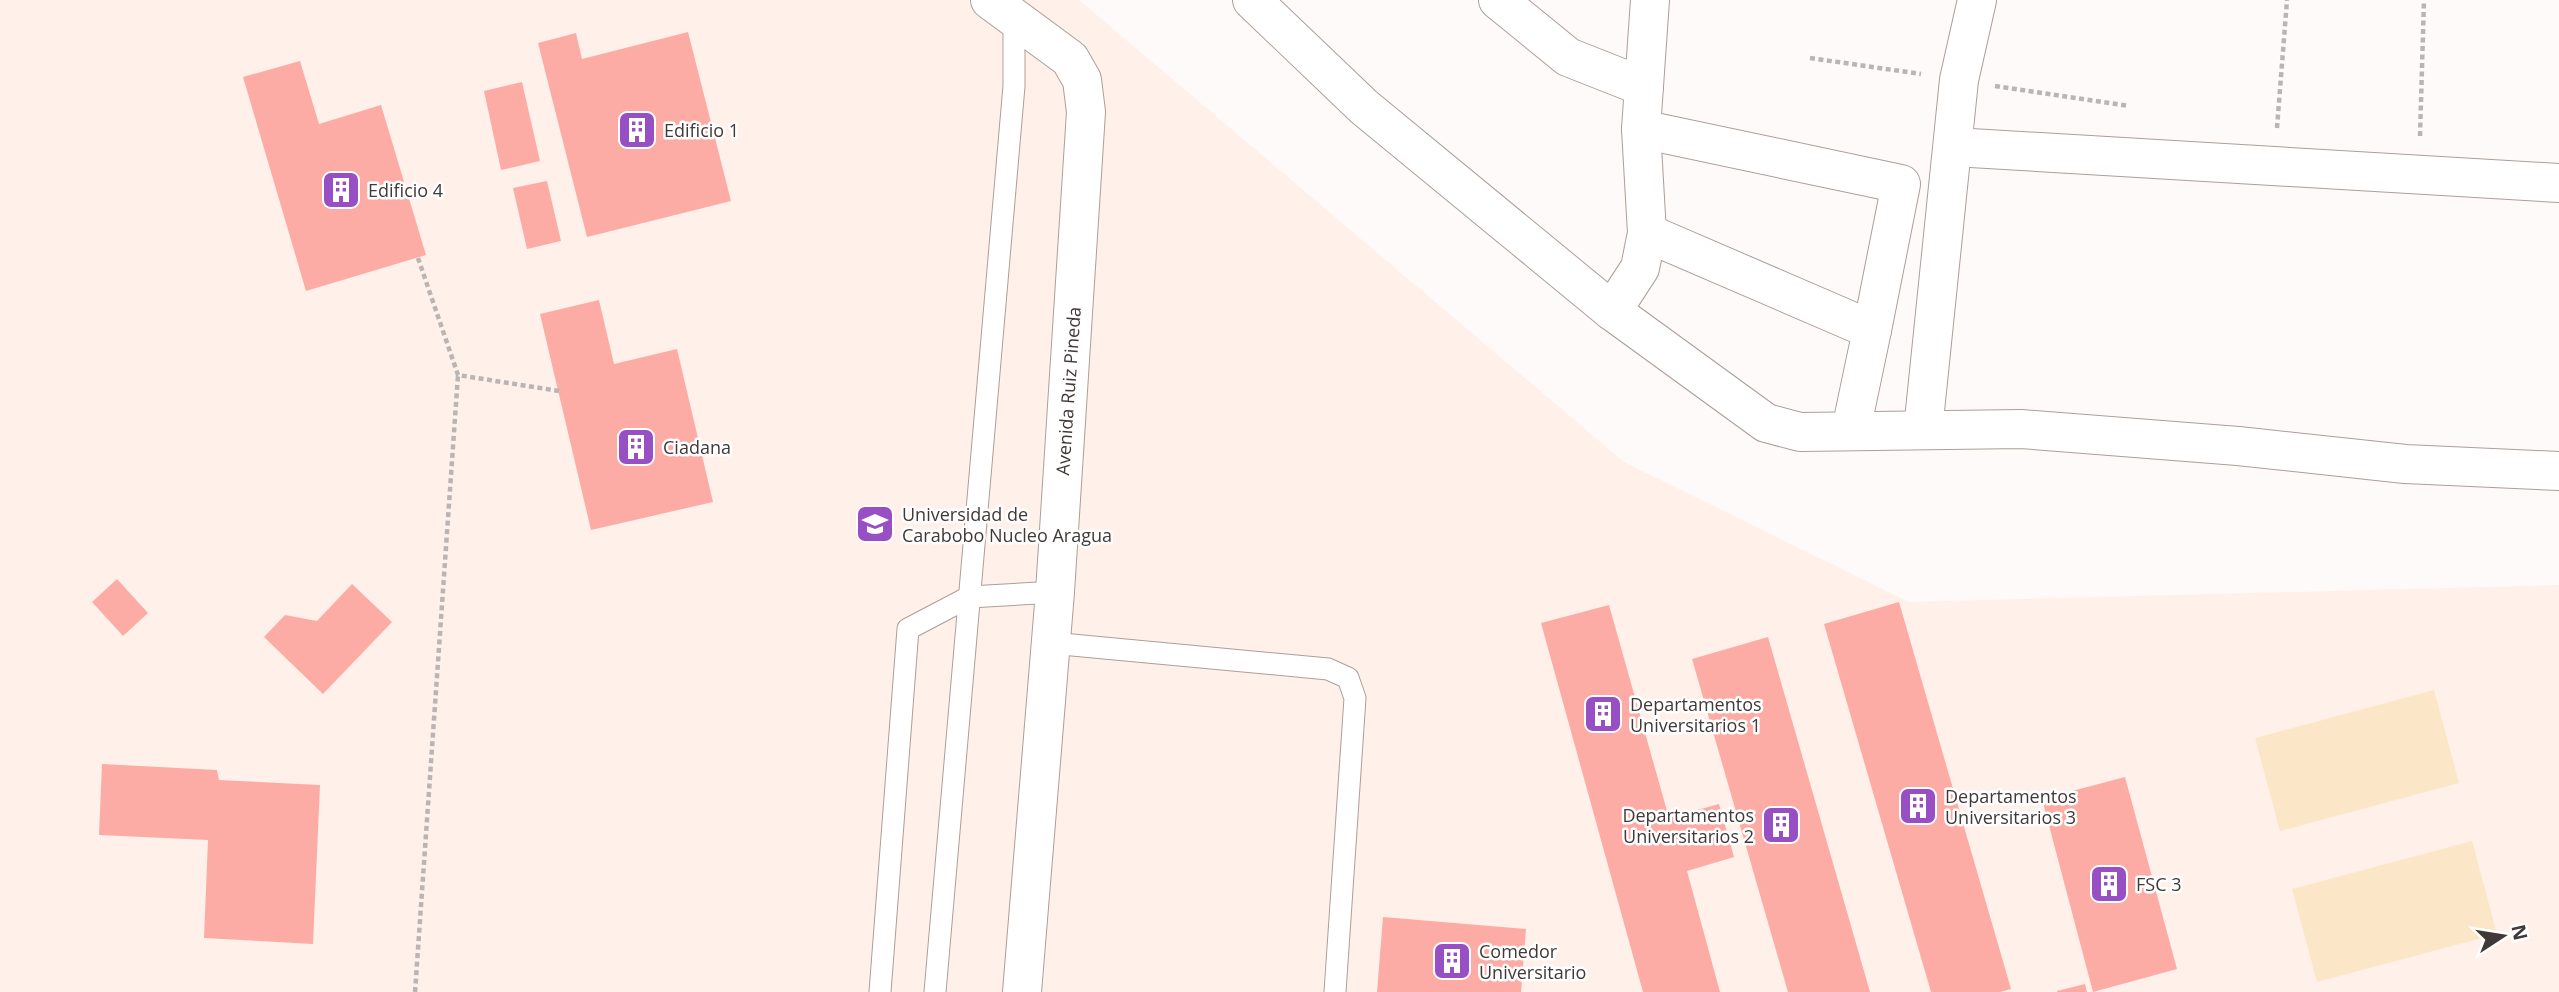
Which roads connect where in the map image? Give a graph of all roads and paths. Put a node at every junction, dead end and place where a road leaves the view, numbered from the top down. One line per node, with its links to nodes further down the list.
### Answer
1 (1252, 0): 16 (street)
2 (1498, 0): 8 (street)
3 (1650, 0): 8 (street)
4 (1976, 0): 10 (street)
5 (2287, 0): 11 (path)
6 (2424, 0): 12 (path)
7 (1002, 10): 23 (street, Avenida Ruiz Pineda); 24 (lane)
8 (1644, 87): 9 (street)
9 (1642, 129): 14 (street); 17 (street)
10 (1954, 147): 11 (street); 21 (street)
11 (2273, 166): 12 (street)
12 (2418, 175): 13 (street)
13 (2559, 183)
14 (1647, 233): 16 (street); 17 (street)
15 (418, 258): 18 (path)
16 (1612, 311): 20 (street)
17 (1872, 330): 20 (street)
18 (458, 375): 19 (path); 26 (path)
19 (559, 391)
20 (1851, 430): 21 (street)
21 (1923, 430): 22 (street)
22 (2559, 471)
23 (1055, 592): 24 (lane); 25 (street, Avenida Ruiz Pineda)
24 (969, 597): 27 (lane); 28 (lane)
25 (1051, 643): 29 (street, Avenida Ruiz Pineda); 30 (lane)
26 (415, 992)
27 (880, 992)
28 (935, 992)
29 (1021, 992)
30 (1335, 992)

